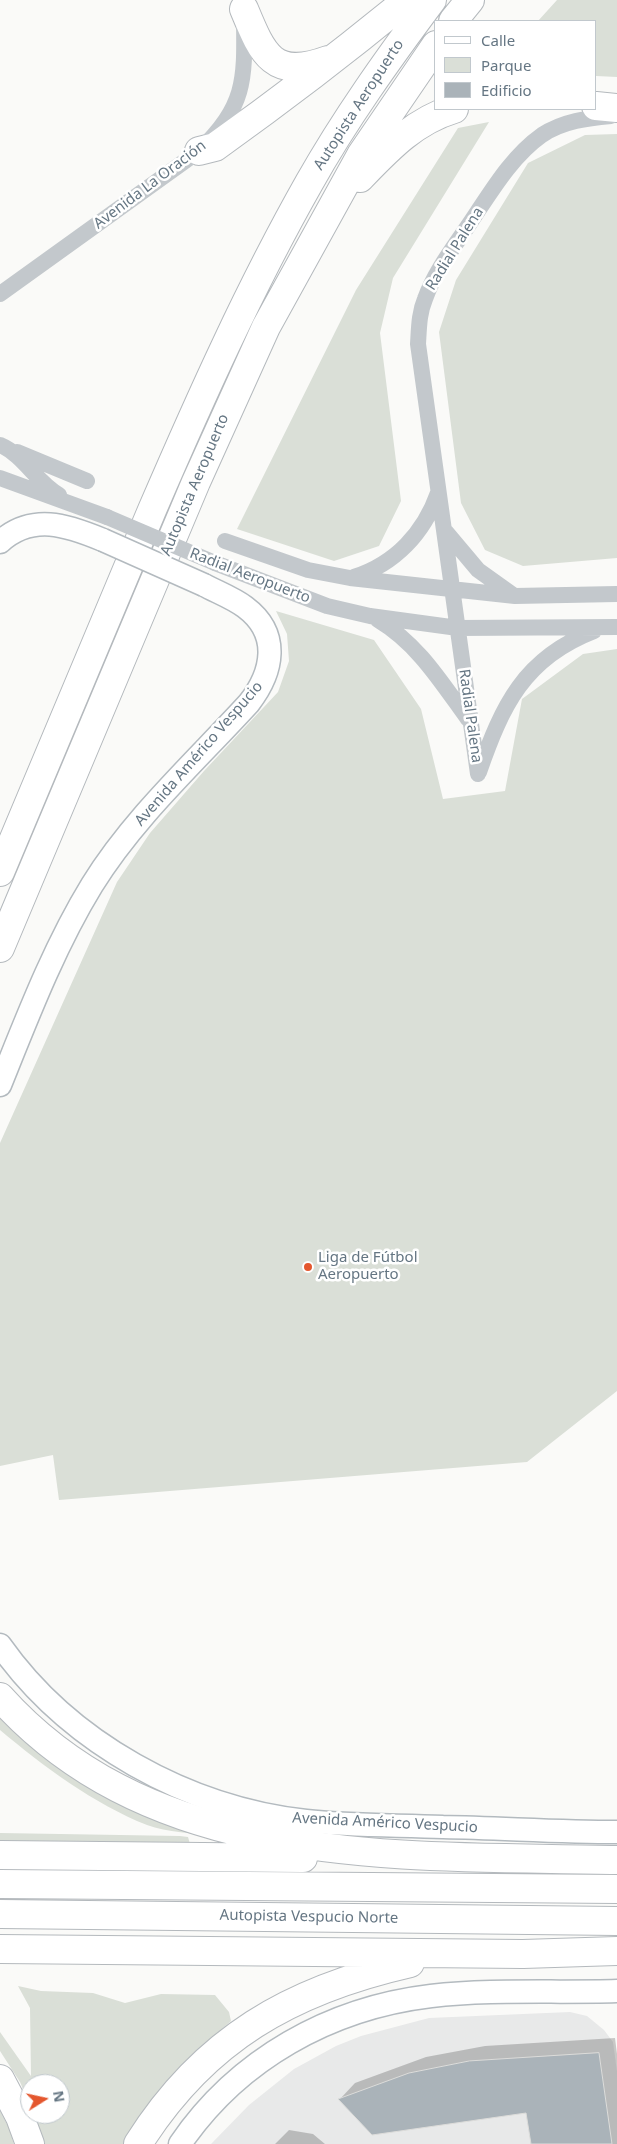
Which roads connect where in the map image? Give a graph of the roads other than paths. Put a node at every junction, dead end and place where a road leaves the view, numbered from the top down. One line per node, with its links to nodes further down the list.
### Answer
1 (408, 0): 7 (highway)
2 (432, 0): 31 (highway, Autopista Aeropuerto)
3 (470, 0): 5 (highway)
4 (242, 5): 7 (highway); 12 (street, Avenida La Oración)
5 (454, 20)
6 (434, 48): 13 (highway, Autopista Aeropuerto)
7 (330, 60): 12 (highway)
8 (597, 106): 9 (highway)
9 (617, 108)
10 (451, 110): 13 (highway)
11 (617, 115): 18 (street, Radial Palena)
12 (200, 151): 14 (street, Avenida La Oración)
13 (329, 210): 32 (highway, Autopista Aeropuerto)
14 (0, 294)
15 (6, 448): 17 (street, Radial Aeropuerto); 19 (street, Radial Aeropuerto)
16 (0, 478): 19 (street, Radial Aeropuerto)
17 (87, 481)
18 (439, 491): 20 (street, Radial Palena); 23 (street)
19 (78, 506): 27 (street, Radial Aeropuerto, bridge)
20 (445, 531): 24 (street, Radial Palena); 26 (street)
21 (225, 541): 23 (street, Radial Aeropuerto)
22 (0, 542): 33 (street, Avenida Américo Vespucio, bridge)
23 (350, 578): 24 (street, Radial Aeropuerto)
24 (452, 588): 26 (street, Radial Aeropuerto); 28 (street, Radial Palena)
25 (617, 594): 26 (street, Radial Aeropuerto)
26 (515, 596)
27 (370, 616): 28 (street, Radial Aeropuerto); 30 (street, Radial Aeropuerto)
28 (458, 628): 29 (street, Radial Aeropuerto); 30 (street, Radial Palena)
29 (609, 628): 30 (street, Radial Palena)
30 (470, 720)
31 (0, 872)
32 (0, 948)
33 (0, 1085)
34 (0, 1645): 36 (street, Avenida Américo Vespucio)
35 (0, 1697): 37 (highway)
36 (617, 1832)
37 (387, 1854): 38 (highway); 39 (highway)
38 (0, 1855)
39 (617, 1860)
40 (0, 1884): 41 (highway, Autopista Vespucio Norte)
41 (617, 1889)
42 (0, 1914): 43 (highway, Autopista Vespucio Norte)
43 (617, 1921)
44 (0, 1949): 46 (highway)
45 (617, 1951): 46 (highway)
46 (466, 1953): 52 (highway)
47 (617, 1991): 48 (street)
48 (590, 1992): 49 (street); 53 (street)
49 (617, 2007)
50 (0, 2080): 51 (highway)
51 (30, 2144)
52 (138, 2144)
53 (180, 2144)

